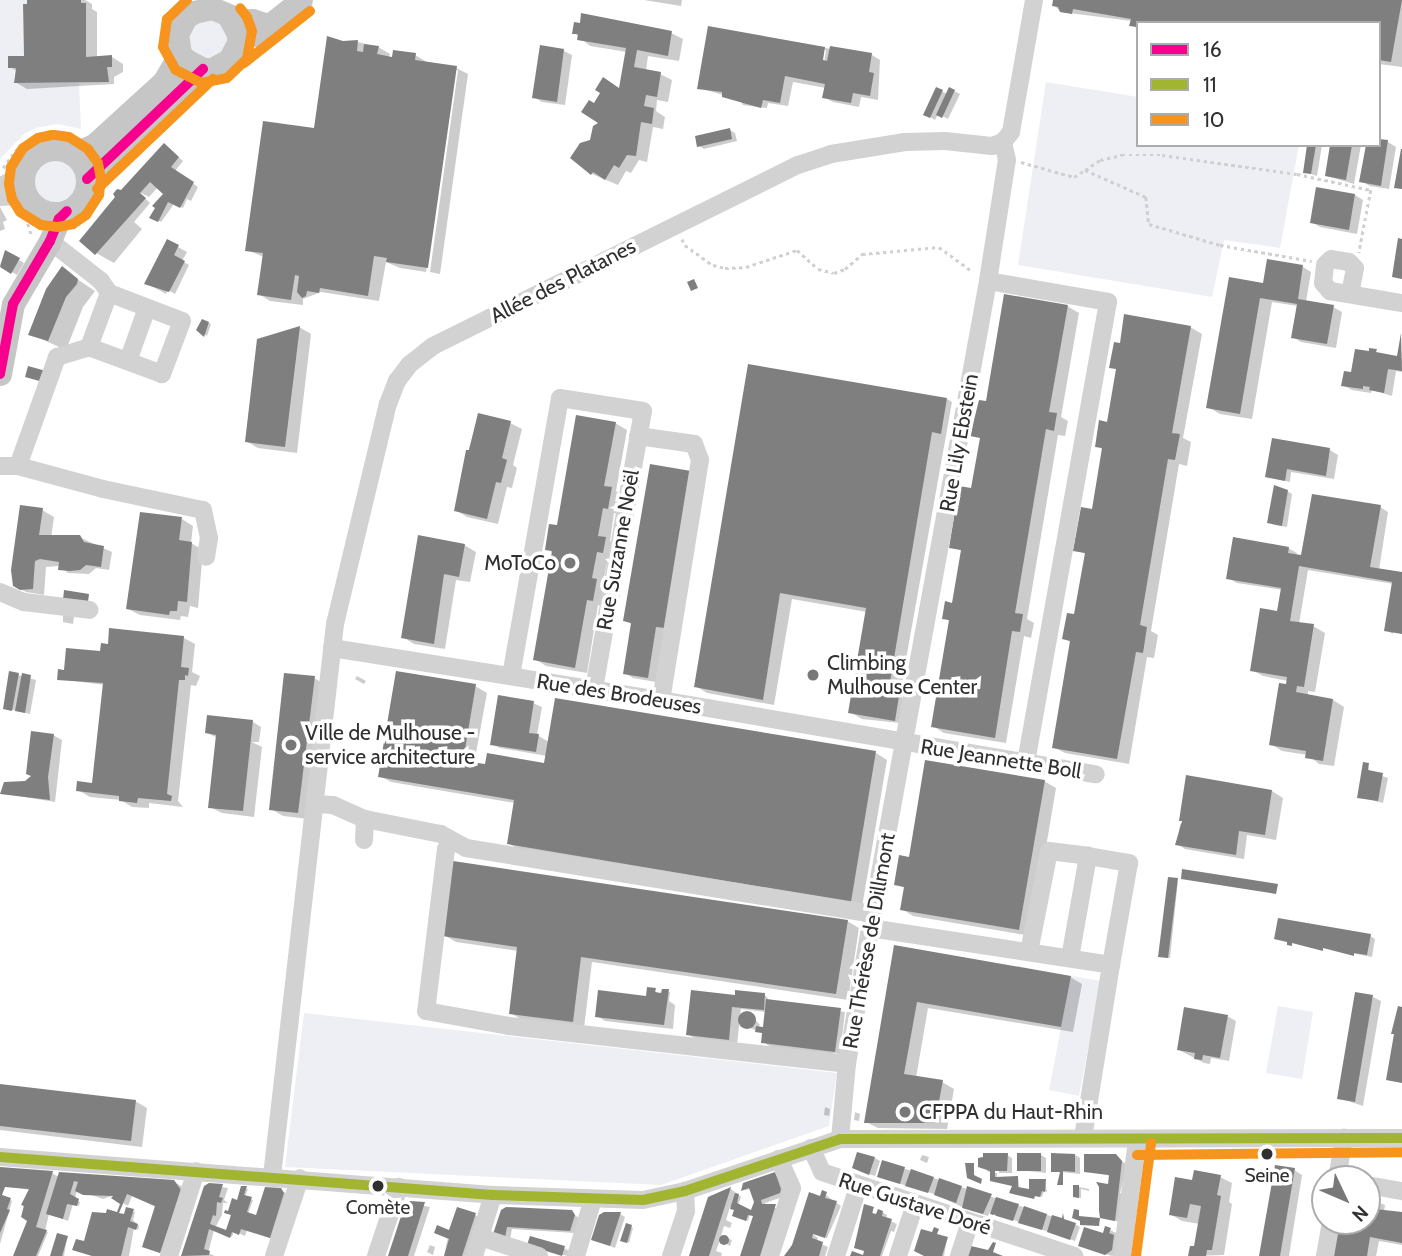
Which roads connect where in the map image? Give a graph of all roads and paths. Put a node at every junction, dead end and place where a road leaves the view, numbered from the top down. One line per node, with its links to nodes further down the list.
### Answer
1 (1034, 0): 9 (street)
2 (298, 1): 5 (main road)
3 (217, 8): 4 (main road); 5 (main road); 6 (main road)
4 (187, 9): 7 (main road)
5 (267, 25): 6 (main road)
6 (235, 52): 8 (main road)
7 (180, 53): 8 (main road); 10 (main road)
8 (203, 69): 14 (main road)
9 (1003, 142): 11 (street, Rue Lily Ebstein); 19 (street, Allée des Platanes)
10 (72, 154): 13 (main road); 14 (main road)
11 (1007, 160): 12 (path); 23 (street, Rue Lily Ebstein)
12 (1085, 170): 21 (path); 22 (path)
13 (24, 173): 15 (street); 17 (main road)
14 (87, 179): 18 (main road)
15 (0, 187)
16 (0, 197): 17 (street)
17 (34, 205): 18 (main road); 20 (main road)
18 (67, 211): 20 (main road)
19 (674, 224): 23 (path); 36 (street, Allée des Platanes)
20 (47, 246): 24 (street); 30 (main road)
21 (1325, 265): 22 (street); 25 (street)
22 (1355, 268): 25 (street)
23 (988, 281): 40 (street, Rue Lily Ebstein); 41 (street)
24 (109, 293): 27 (street); 28 (street)
25 (1350, 294): 26 (street)
26 (1402, 303)
27 (147, 308): 29 (street); 29 (street)
28 (89, 348): 29 (street); 32 (street)
29 (128, 361)
30 (0, 374)
31 (638, 436): 37 (street, Rue Suzanne Noël); 38 (street, Rue Suzanne Noël); 39 (street)
32 (9, 466): 33 (street)
33 (206, 557)
34 (0, 592): 35 (street)
35 (90, 610)
36 (332, 648): 37 (street, Rue des Brodeuses); 43 (street, Allée des Platanes)
37 (511, 676): 38 (street, Rue des Brodeuses)
38 (594, 689): 39 (street, Rue des Brodeuses)
39 (661, 700): 40 (street, Rue des Brodeuses)
40 (906, 744): 41 (street, Rue Jeannette Boll); 48 (street, Rue Thérèse de Dillmont)
41 (1026, 763): 42 (street, Rue Jeannette Boll)
42 (1096, 774)
43 (316, 804): 44 (street); 63 (street, Allée des Platanes)
44 (365, 819): 45 (street); 46 (street)
45 (364, 840)
46 (452, 842): 48 (street); 52 (street)
47 (1088, 856): 49 (street); 50 (street); 51 (street)
48 (872, 921): 49 (street); 52 (street, Rue Thérèse de Dillmont)
49 (1029, 952): 50 (street)
50 (1070, 958): 51 (street)
51 (1111, 965): 56 (street)
52 (847, 1064): 55 (street, Rue Thérèse de Dillmont)
53 (1343, 1138): 54 (street); 57 (street); 61 (street)
54 (1402, 1138)
55 (840, 1139): 56 (street); 58 (street)
56 (1083, 1139): 57 (street)
57 (1137, 1141): 89 (street)
58 (811, 1148): 60 (street); 65 (street, Rue Gustave Doré)
59 (0, 1157): 62 (street)
60 (779, 1159): 68 (street); 84 (street)
61 (1339, 1165)
62 (196, 1171): 63 (street); 77 (street)
63 (272, 1176): 64 (street)
64 (300, 1178): 67 (street); 78 (street)
65 (858, 1186): 72 (street, Rue Gustave Doré); 85 (street)
66 (1381, 1187): 69 (street)
67 (399, 1188): 70 (street); 79 (street)
68 (685, 1191): 71 (street); 83 (street)
69 (1402, 1191)
70 (493, 1195): 71 (street); 75 (street)
71 (593, 1199): 82 (street)
72 (915, 1204): 73 (street, Rue Gustave Doré); 86 (street)
73 (970, 1222): 76 (street, Rue Gustave Doré); 87 (street)
74 (1329, 1235): 90 (street)
75 (480, 1237): 80 (street); 81 (street)
76 (1024, 1248): 88 (street, Rue Gustave Doré)
77 (169, 1256)
78 (274, 1256)
79 (376, 1256)
80 (474, 1256)
81 (539, 1256)
82 (576, 1256)
83 (671, 1256)
84 (770, 1256)
85 (836, 1256)
86 (898, 1256)
87 (959, 1256)
88 (1074, 1256)
89 (1122, 1256)
90 (1325, 1256)

